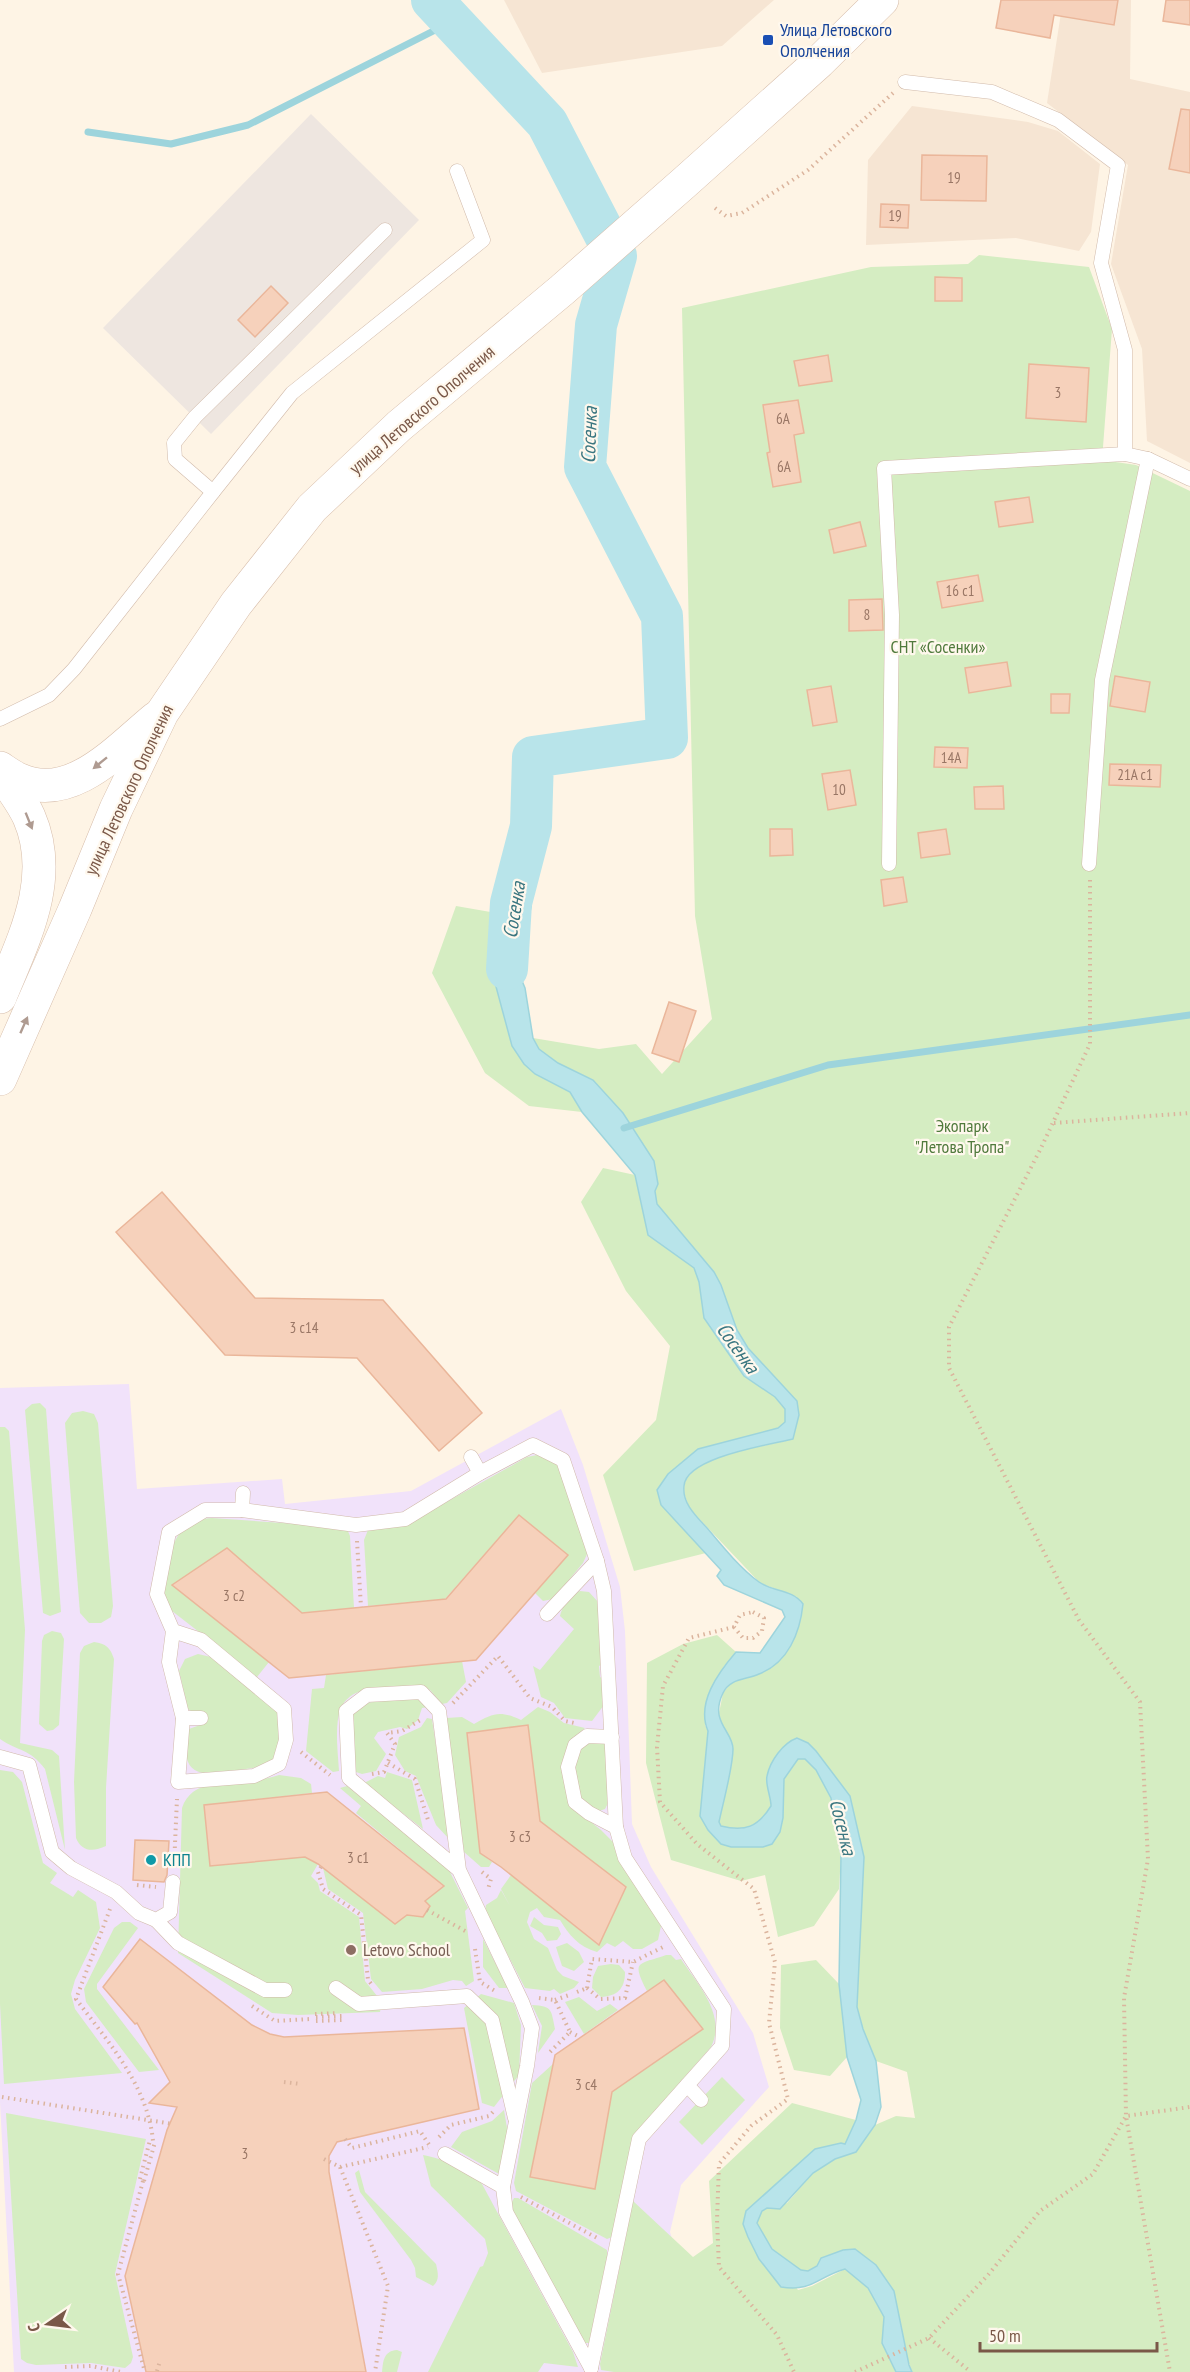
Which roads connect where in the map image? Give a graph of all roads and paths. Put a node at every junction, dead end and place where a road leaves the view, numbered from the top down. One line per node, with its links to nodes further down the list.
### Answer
1 (882, 0): 10 (main road, улица Летовского Ополчения)
2 (904, 82): 4 (path); 6 (lane)
3 (458, 171): 9 (lane)
4 (715, 208)
5 (385, 230): 9 (lane)
6 (1125, 454): 7 (lane); 13 (lane)
7 (1148, 459): 8 (lane); 14 (lane)
8 (1190, 479)
9 (213, 492): 11 (lane)
10 (162, 713): 12 (main road, one-way to 12); 15 (main road, улица Летовского Ополчения)
11 (0, 719)
12 (0, 769): 16 (main road, one-way to 16)
13 (889, 864)
14 (1089, 864): 19 (path)
15 (75, 909): 16 (main road, улица Летовского Ополчения); 17 (main road, улица Летовского Ополчения, one-way to 15)
16 (0, 998)
17 (0, 1079)
18 (1190, 1113): 19 (path)
19 (1053, 1124): 66 (path)
20 (471, 1457): 21 (lane)
21 (480, 1473): 24 (lane); 25 (lane)
22 (243, 1493): 23 (lane)
23 (242, 1510): 24 (lane); 29 (lane)
24 (356, 1525): 26 (path)
25 (597, 1561): 27 (lane); 34 (lane)
26 (361, 1607)
27 (548, 1614)
28 (734, 1628): 28 (path)
29 (173, 1631): 32 (lane); 38 (lane)
30 (530, 1698): 31 (path)
31 (552, 1707)
32 (183, 1718): 33 (lane); 38 (lane)
33 (201, 1718)
34 (612, 1737): 39 (lane); 39 (lane)
35 (0, 1757): 43 (lane)
36 (310, 1759): 37 (path)
37 (331, 1775)
38 (178, 1782): 42 (path)
39 (616, 1827): 47 (lane)
40 (321, 1867): 55 (path)
41 (459, 1870): 41 (lane); 68 (lane)
42 (173, 1882): 43 (path); 45 (lane)
43 (116, 1892): 45 (lane); 67 (path)
44 (427, 1910): 46 (path)
45 (156, 1920): 51 (lane)
46 (468, 1933)
47 (677, 1939): 48 (path); 62 (lane)
48 (633, 1962): 50 (path); 50 (path)
49 (336, 1988): 55 (lane)
50 (587, 1988): 52 (path)
51 (285, 1990)
52 (577, 1992)
53 (572, 1994): 54 (path)
54 (555, 2000)
55 (387, 2002): 68 (lane)
56 (343, 2016): 57 (path)
57 (316, 2017)
58 (570, 2032): 59 (path)
59 (580, 2037)
60 (284, 2082): 61 (path)
61 (301, 2084)
62 (687, 2085): 64 (lane); 75 (lane)
63 (2, 2097): 67 (path)
64 (700, 2100)
65 (1190, 2107): 66 (path)
66 (1126, 2116): 76 (path); 85 (path)
67 (151, 2120): 69 (path); 80 (path)
68 (516, 2123): 74 (lane)
69 (173, 2124)
70 (421, 2148): 73 (path)
71 (445, 2154): 74 (lane)
72 (324, 2159): 73 (path)
73 (340, 2167): 82 (path)
74 (503, 2187): 75 (path); 75 (lane)
75 (616, 2248)
76 (929, 2338): 83 (path); 84 (path)
77 (160, 2361): 81 (path)
78 (65, 2367): 79 (path)
79 (121, 2372)
80 (145, 2372)
81 (157, 2372)
82 (375, 2372)
83 (855, 2372)
84 (971, 2372)
85 (1170, 2372)

